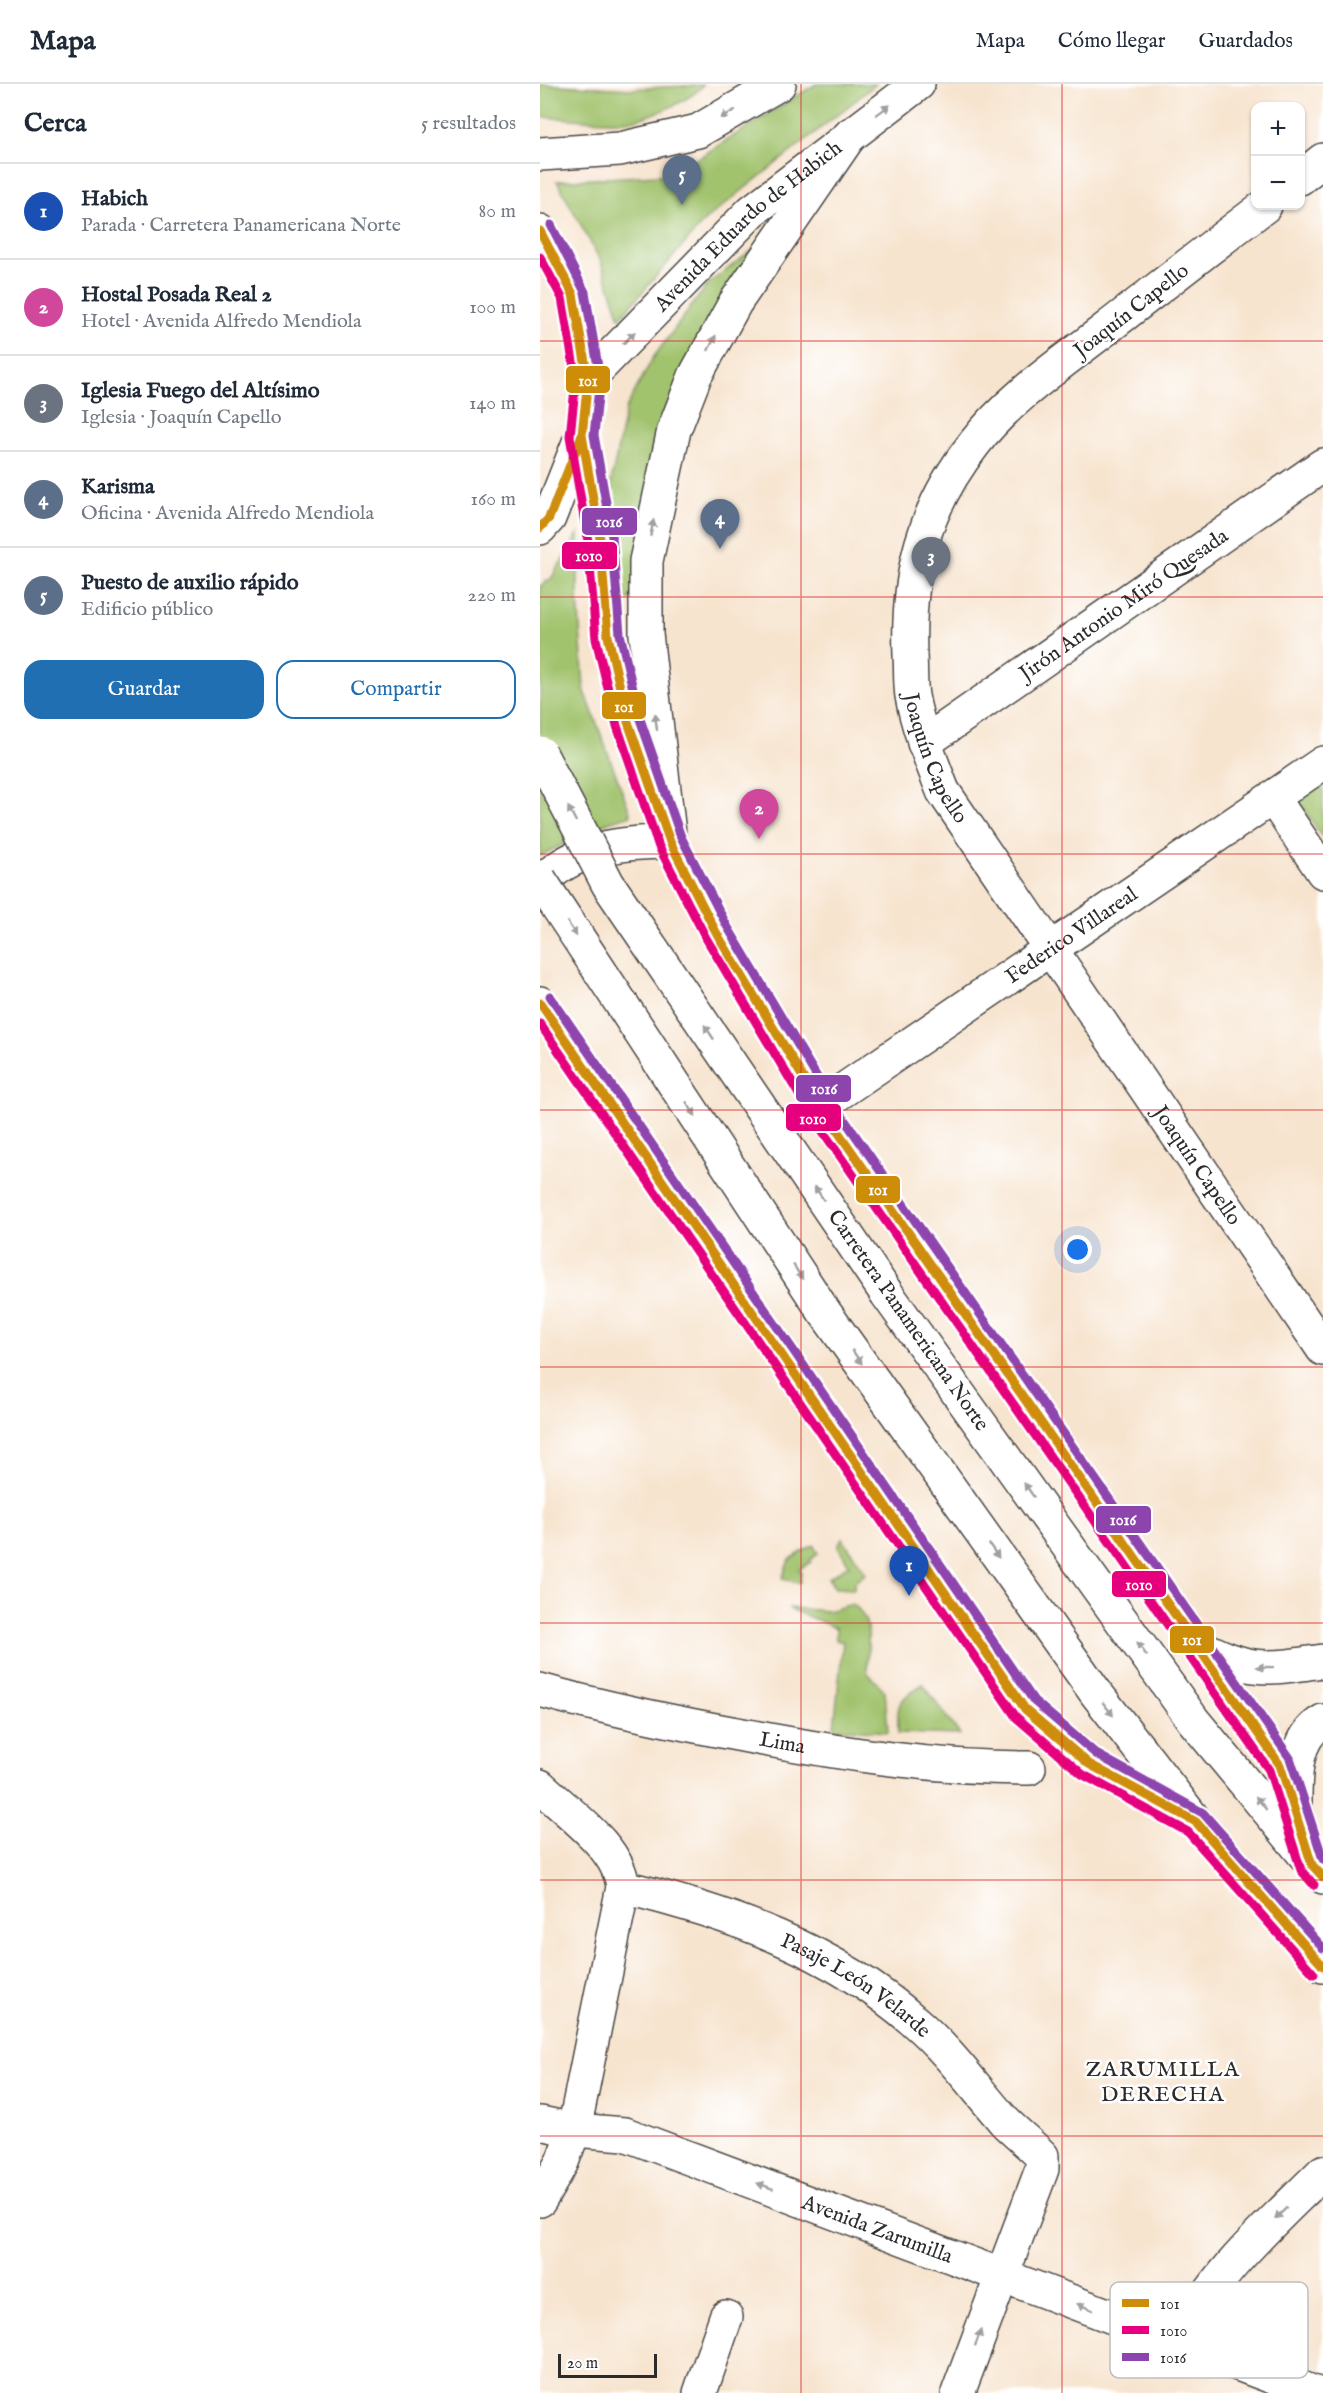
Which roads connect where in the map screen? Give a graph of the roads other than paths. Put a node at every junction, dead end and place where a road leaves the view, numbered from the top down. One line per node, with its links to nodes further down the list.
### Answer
1 (779, 84): 4 (main road, one-way to 4)
2 (918, 84): 3 (main road, Avenida Eduardo de Habich, one-way to 2)
3 (851, 134): 9 (main road, Avenida Eduardo de Habich, one-way to 3); 17 (main road, one-way to 3)
4 (540, 154)
5 (1323, 160): 6 (main road)
6 (1305, 174)
7 (1259, 210): 13 (main road, Joaquín Capello)
8 (540, 231): 9 (main road)
9 (588, 379): 10 (main road)
10 (582, 435): 12 (main road); 17 (main road)
11 (1323, 465): 13 (main road, Jirón Antonio Miró Quesada)
12 (540, 528)
13 (924, 743): 20 (main road, Joaquín Capello)
14 (540, 753): 32 (main road, Carretera Panamericana Norte, one-way to 14, bridge)
15 (1323, 763): 16 (main road, Federico Villareal)
16 (1273, 798): 18 (main road); 20 (main road, Federico Villareal)
17 (670, 842): 19 (main road); 22 (main road)
18 (1323, 872)
19 (540, 881): 31 (main road, one-way to 31, bridge)
20 (1051, 950): 22 (main road, Federico Villareal); 23 (main road, Joaquín Capello)
21 (540, 1003): 31 (main road)
22 (820, 1106): 24 (main road)
23 (1323, 1349)
24 (1195, 1644): 25 (main road, one-way to 24); 30 (main road)
25 (1323, 1661)
26 (540, 1690): 28 (main road, Lima)
27 (1323, 1720): 30 (main road)
28 (1029, 1768)
29 (540, 1786): 33 (main road)
30 (1295, 1812): 32 (main road)
31 (1196, 1822): 34 (main road)
32 (1317, 1871)
33 (623, 1887): 36 (main road); 39 (main road, Pasaje León Velarde)
34 (1323, 1966)
35 (540, 2122): 36 (main road, Avenida Zarumilla)
36 (574, 2130): 38 (main road); 39 (main road, Avenida Zarumilla, one-way to 36)
37 (1323, 2172): 40 (main road, one-way to 40)
38 (540, 2200)
39 (1001, 2273): 41 (main road, Avenida Zarumilla, one-way to 39); 45 (main road, one-way to 39)
40 (1217, 2282)
41 (1110, 2315)
42 (726, 2317): 44 (main road)
43 (1275, 2378): 46 (main road, Avenida Zarumilla)
44 (700, 2393)
45 (958, 2393)
46 (1315, 2393)

